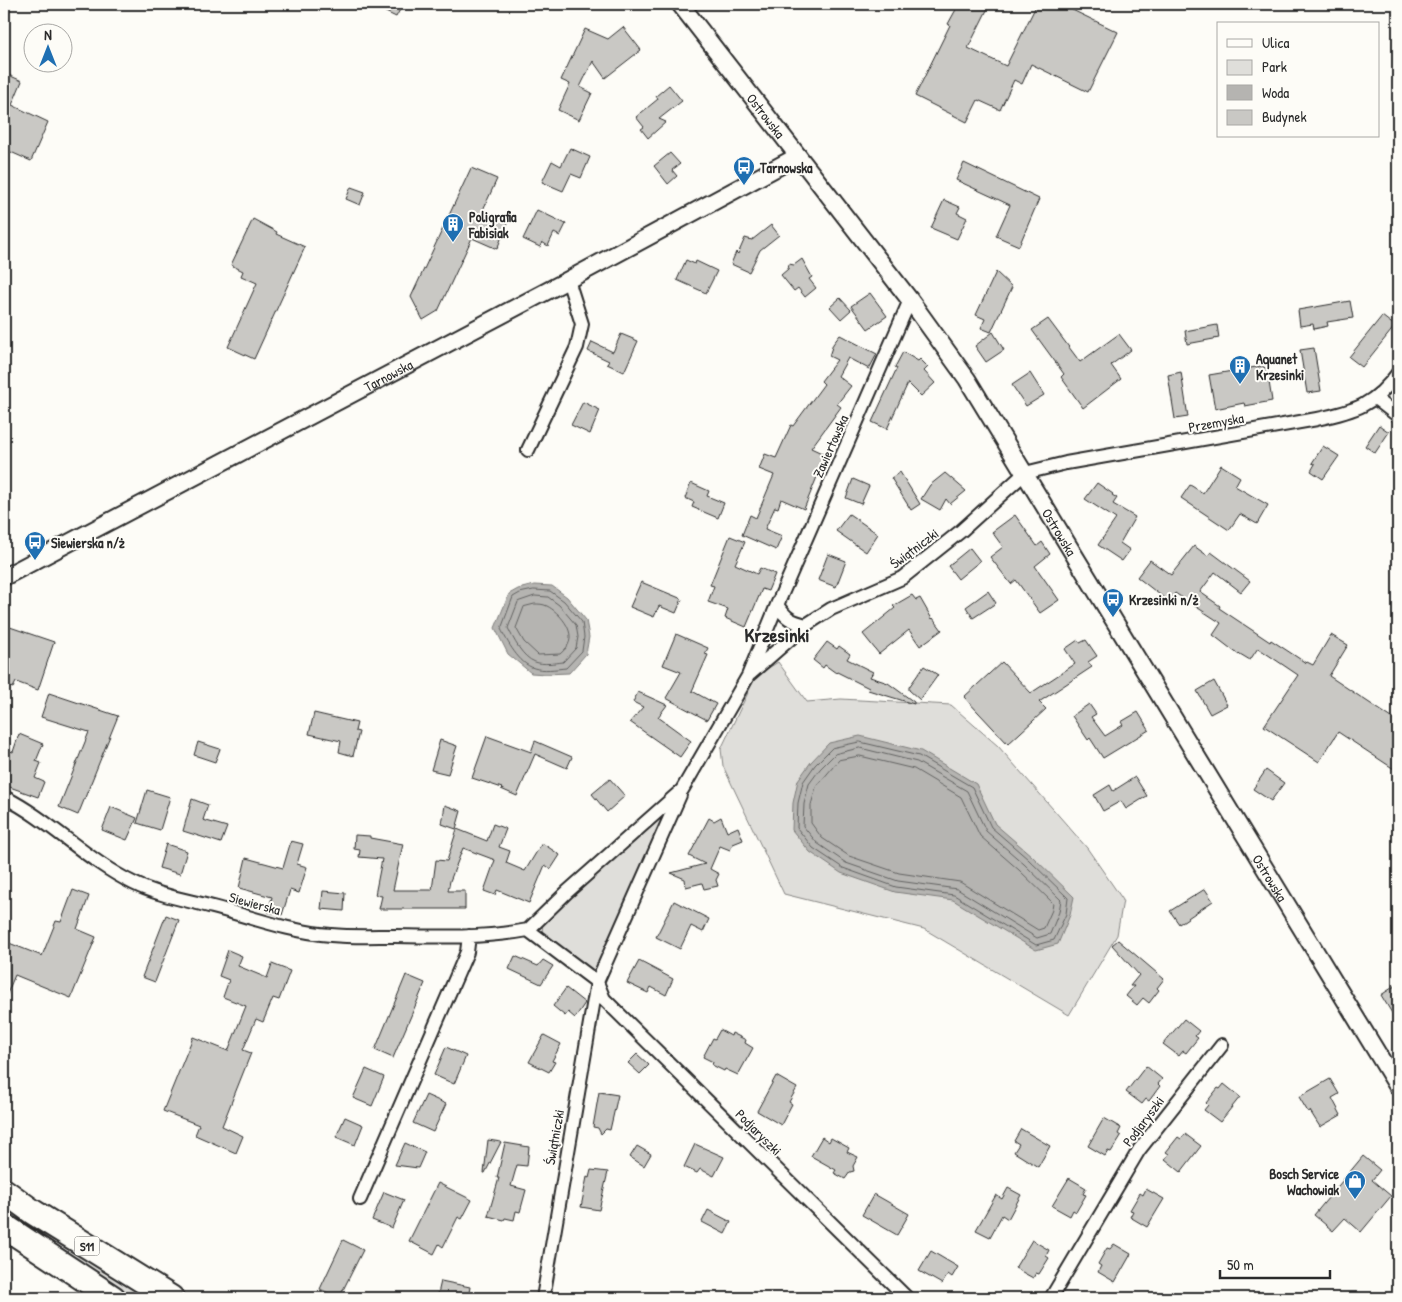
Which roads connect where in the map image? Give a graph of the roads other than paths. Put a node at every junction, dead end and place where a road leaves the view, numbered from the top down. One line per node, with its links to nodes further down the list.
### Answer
1 (680, 4): 2 (street, Ostrowska)
2 (798, 156): 3 (street, Tarnowska); 4 (street, Ostrowska)
3 (568, 280): 8 (street); 10 (street, Tarnowska)
4 (910, 300): 9 (street, Ostrowska); 11 (street, Zawiertowska)
5 (1398, 373): 6 (street, Przemyska)
6 (1374, 398): 7 (street); 9 (street, Przemyska)
7 (1398, 416)
8 (528, 450)
9 (1025, 473): 12 (street, Świątniczki); 20 (street, Ostrowska)
10 (4, 577)
11 (777, 605): 12 (street); 13 (street, Świątniczki)
12 (806, 625): 13 (street, Świątniczki)
13 (748, 676): 14 (street, Świątniczki)
14 (682, 790): 16 (street, Świątniczki); 18 (street, Świątniczki)
15 (4, 797): 17 (street, Siewierska)
16 (528, 930): 17 (street, Siewierska); 18 (street)
17 (469, 936): 22 (street)
18 (597, 982): 26 (street, Świątniczki); 27 (street, Podjaryszki)
19 (1222, 1045): 28 (street, Podjaryszki)
20 (1398, 1087)
21 (4, 1191): 25 (highway, S11)
22 (360, 1199)
23 (4, 1226): 24 (highway, S11)
24 (114, 1298)
25 (171, 1298)
26 (543, 1298)
27 (907, 1298)
28 (1051, 1298)

